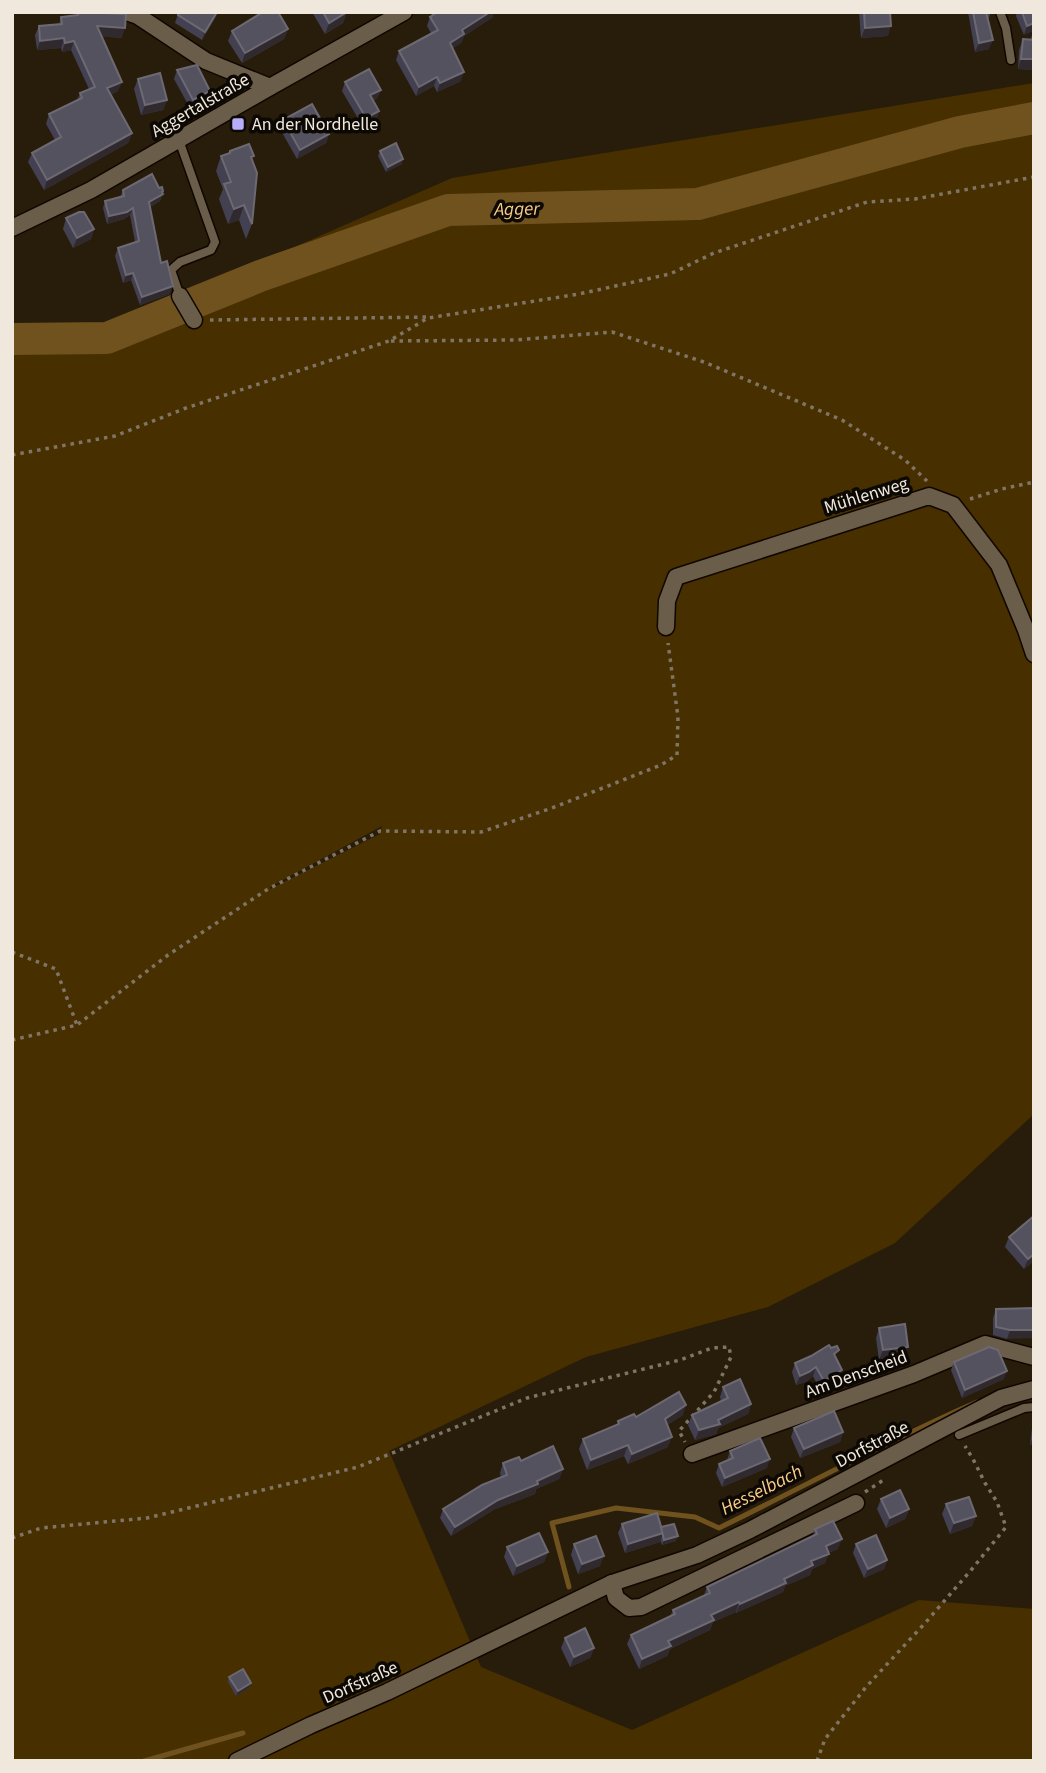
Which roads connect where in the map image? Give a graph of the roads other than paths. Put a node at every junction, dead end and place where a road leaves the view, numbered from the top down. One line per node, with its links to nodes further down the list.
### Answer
1 (126, 12): 5 (street)
2 (404, 12): 5 (street, Aggertalstraße)
3 (1000, 12): 4 (lane)
4 (1011, 60)
5 (270, 87): 6 (street, Aggertalstraße)
6 (179, 140): 7 (street, Aggertalstraße); 8 (lane)
7 (12, 228)
8 (180, 296): 9 (street)
9 (194, 320)
10 (666, 627): 11 (street, Mühlenweg)
11 (1034, 654)
12 (1034, 1357): 16 (street, Am Denscheid)
13 (1034, 1389): 18 (street, Dorfstraße)
14 (1034, 1408): 15 (lane)
15 (959, 1435)
16 (692, 1454)
17 (856, 1503): 18 (street)
18 (612, 1583): 19 (street, Dorfstraße)
19 (237, 1761)

